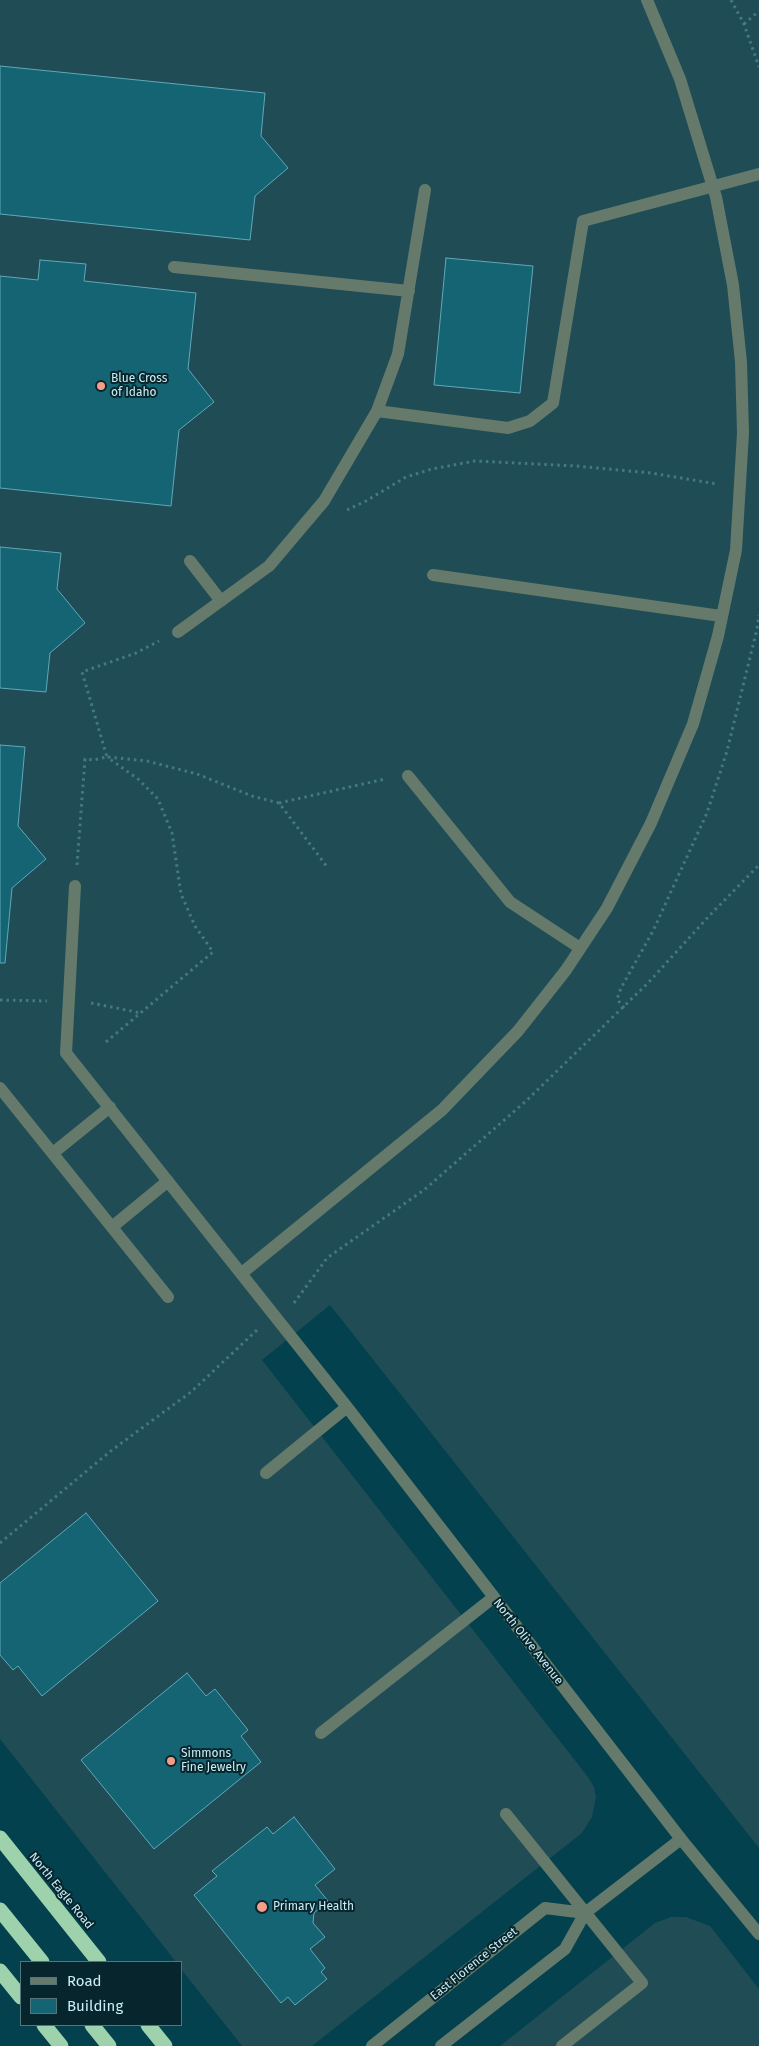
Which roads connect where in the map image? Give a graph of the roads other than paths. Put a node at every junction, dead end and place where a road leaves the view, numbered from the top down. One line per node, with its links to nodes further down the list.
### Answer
1 (647, 0): 3 (street)
2 (759, 174): 3 (street)
3 (712, 186): 7 (street); 11 (street)
4 (425, 190): 6 (street)
5 (174, 267): 6 (street)
6 (409, 291): 7 (street)
7 (377, 411): 10 (street)
8 (190, 561): 10 (street)
9 (433, 574): 11 (street)
10 (221, 601): 12 (street)
11 (721, 616): 15 (street)
12 (178, 632)
13 (408, 776): 15 (street)
14 (75, 886): 17 (street, North Olive Avenue)
15 (580, 948): 21 (street)
16 (0, 1088): 18 (street)
17 (110, 1107): 18 (street); 19 (street, North Olive Avenue)
18 (53, 1154): 20 (street)
19 (168, 1181): 20 (street); 21 (street, North Olive Avenue)
20 (112, 1227): 22 (street)
21 (242, 1273): 23 (street, North Olive Avenue)
22 (168, 1296)
23 (347, 1407): 24 (street); 25 (street, North Olive Avenue)
24 (266, 1473)
25 (494, 1597): 26 (street); 29 (street, North Olive Avenue)
26 (321, 1733)
27 (506, 1814): 31 (street)
28 (0, 1838): 34 (highway, North Eagle Road)
29 (681, 1839): 31 (street); 32 (street, North Olive Avenue)
30 (0, 1910): 33 (highway)
31 (585, 1912): 43 (street, East Florence Street); 44 (street); 45 (street)
32 (759, 1934)
33 (41, 1961)
34 (98, 1961)
35 (0, 1971): 36 (highway)
36 (20, 1996)
37 (45, 2026): 40 (highway)
38 (93, 2026): 41 (highway)
39 (149, 2026): 42 (highway)
40 (61, 2046)
41 (109, 2046)
42 (165, 2046)
43 (372, 2046)
44 (441, 2046)
45 (562, 2046)

